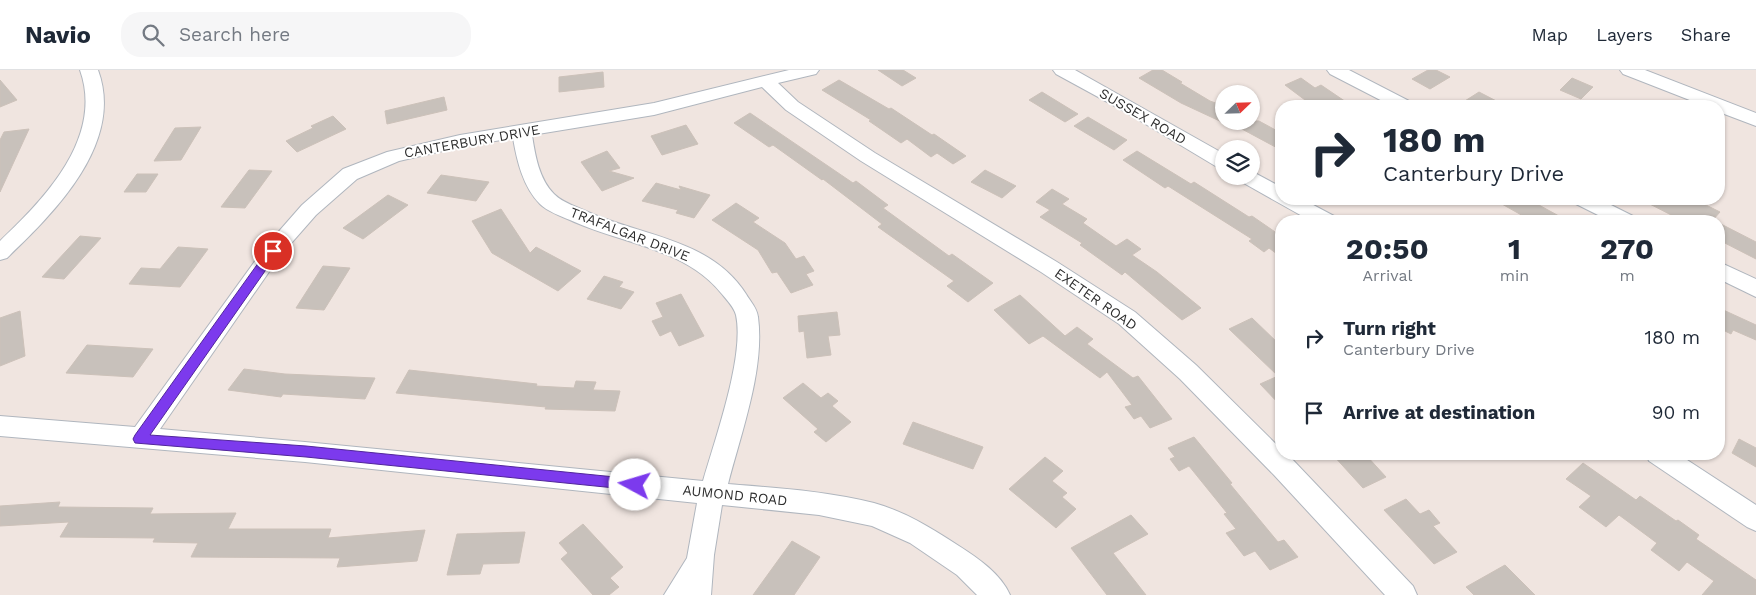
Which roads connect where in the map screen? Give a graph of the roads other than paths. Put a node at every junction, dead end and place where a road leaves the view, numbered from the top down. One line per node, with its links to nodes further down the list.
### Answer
1 (89, 70): 19 (street)
2 (810, 70): 6 (street, CANTERBURY DRIVE)
3 (1062, 70): 12 (street, SUSSEX ROAD)
4 (1336, 70): 7 (street)
5 (1630, 70): 8 (street)
6 (765, 81): 11 (street, CANTERBURY DRIVE); 24 (street, EXETER ROAD)
7 (1394, 100)
8 (1706, 100)
9 (1725, 108): 10 (street)
10 (1756, 120)
11 (522, 132): 23 (street, CANTERBURY DRIVE); 27 (street, TRAFALGAR DRIVE)
12 (1215, 158)
13 (1260, 183): 14 (street)
14 (1275, 192)
15 (1298, 205): 17 (street)
16 (1595, 205): 18 (street)
17 (1316, 215)
18 (1614, 215)
19 (0, 253)
20 (1725, 273): 21 (street)
21 (1756, 289)
22 (0, 426): 23 (street, AUMOND ROAD)
23 (140, 439): 27 (street, AUMOND ROAD)
24 (1275, 459)
25 (1276, 460): 33 (street, EXETER ROAD)
26 (1667, 460): 28 (street)
27 (713, 493): 29 (street, TRAFALGAR DRIVE); 32 (street, AUMOND ROAD)
28 (1756, 519)
29 (699, 565): 30 (street); 31 (street, TRAFALGAR DRIVE)
30 (678, 595)
31 (697, 595)
32 (996, 595)
33 (1403, 595)

